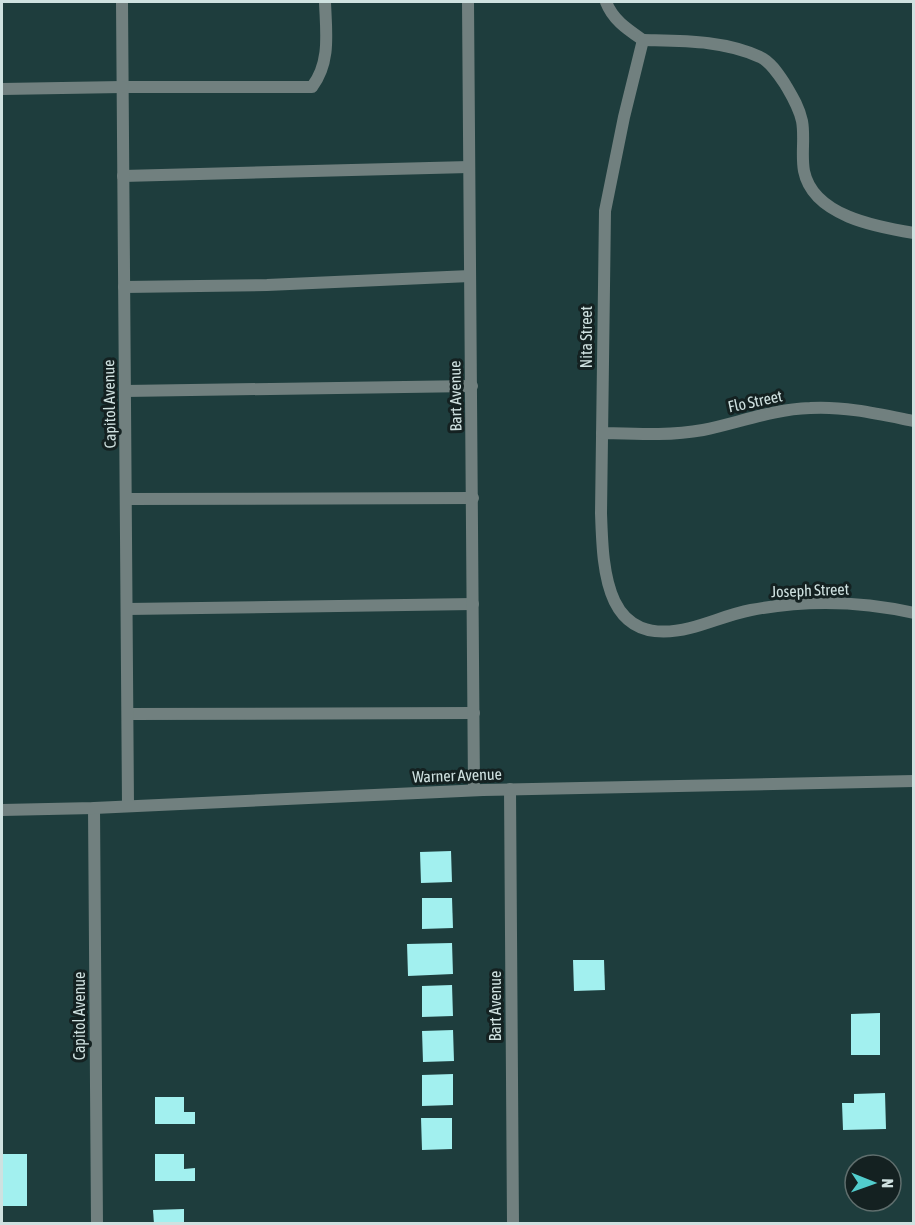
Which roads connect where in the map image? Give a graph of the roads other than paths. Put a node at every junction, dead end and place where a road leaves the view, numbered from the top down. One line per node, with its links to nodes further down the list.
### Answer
1 (122, 2): 6 (street, Capitol Avenue)
2 (325, 2): 6 (street)
3 (468, 2): 8 (street, Bart Avenue)
4 (606, 2): 5 (street)
5 (643, 40): 10 (street); 16 (street, Nita Street)
6 (122, 87): 7 (street); 9 (street, Capitol Avenue)
7 (2, 89)
8 (469, 167): 9 (street); 11 (street, Bart Avenue)
9 (123, 176): 12 (street, Capitol Avenue)
10 (914, 233)
11 (470, 276): 12 (street); 13 (street, Bart Avenue)
12 (124, 287): 14 (street, Capitol Avenue)
13 (472, 386): 14 (street); 17 (street, Bart Avenue)
14 (125, 391): 18 (street, Capitol Avenue)
15 (914, 421): 16 (street, Flo Street)
16 (602, 433): 22 (street, Nita Street)
17 (472, 498): 18 (street); 19 (street, Bart Avenue)
18 (126, 500): 20 (street, Capitol Avenue)
19 (473, 604): 20 (street); 23 (street, Bart Avenue)
20 (127, 609): 24 (street, Capitol Avenue)
21 (914, 613): 22 (street, Joseph Street)
22 (638, 628)
23 (474, 713): 24 (street); 27 (street, Bart Avenue)
24 (128, 714): 28 (street, Capitol Avenue)
25 (914, 781): 26 (street, Warner Avenue)
26 (510, 789): 27 (street, Warner Avenue); 32 (street, Bart Avenue)
27 (474, 790): 28 (street, Warner Avenue)
28 (128, 806): 29 (street, Warner Avenue)
29 (94, 808): 30 (street, Warner Avenue); 31 (street, Capitol Avenue)
30 (2, 810)
31 (97, 1224)
32 (513, 1224)

